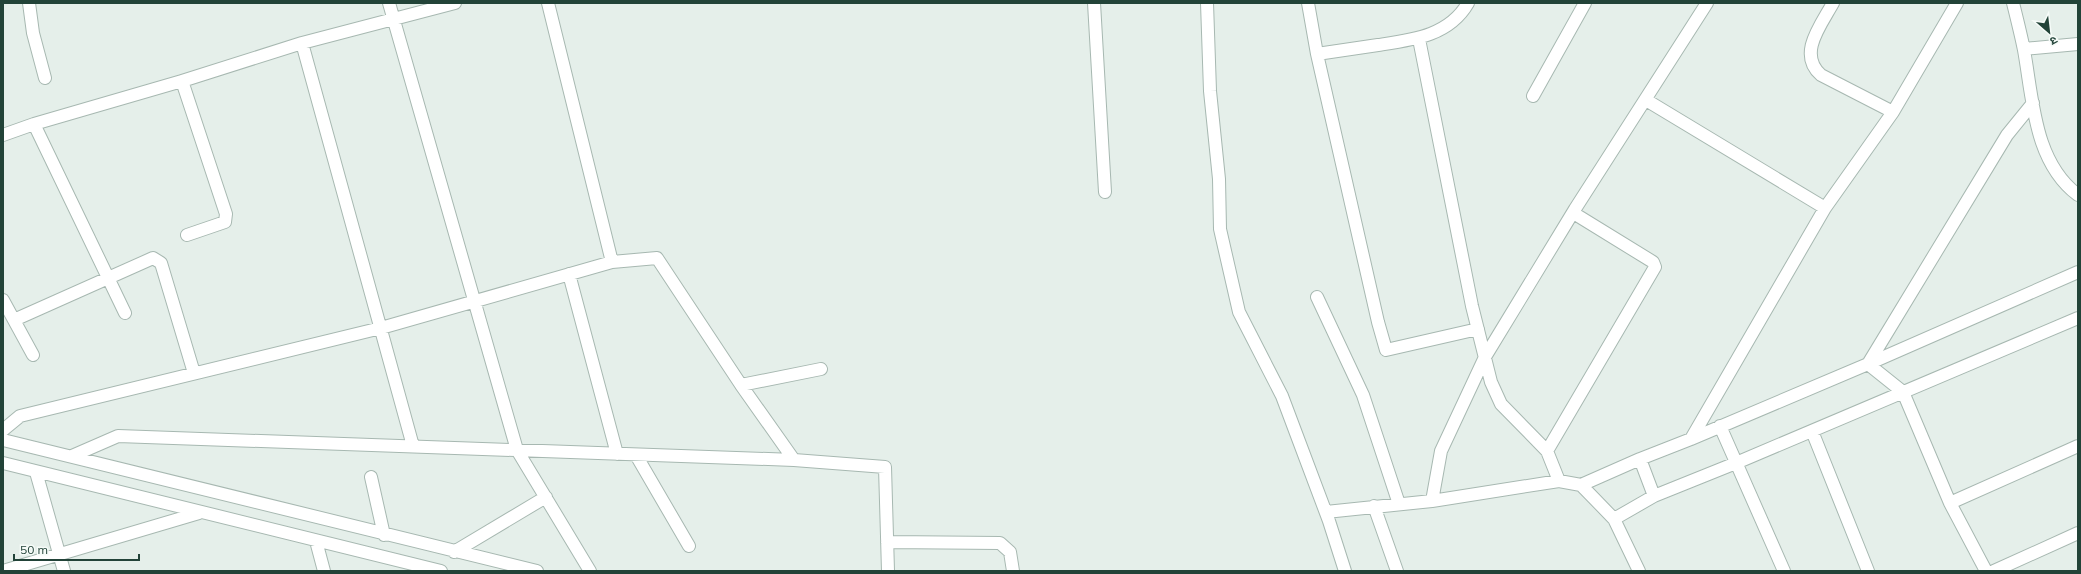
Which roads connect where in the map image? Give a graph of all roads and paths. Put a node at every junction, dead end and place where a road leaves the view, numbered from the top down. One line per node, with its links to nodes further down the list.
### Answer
1 (29, 3): 20 (street)
2 (389, 3): 14 (street)
3 (455, 3): 14 (street)
4 (548, 3): 33 (street)
5 (1094, 3): 28 (street)
6 (1207, 3): 78 (street)
7 (1308, 3): 19 (street)
8 (1468, 3): 15 (street)
9 (1585, 3): 22 (street)
10 (1707, 3): 23 (street)
11 (1833, 3): 25 (street)
12 (1957, 3): 25 (street)
13 (2013, 3): 18 (street)
14 (394, 18): 16 (street); 39 (street)
15 (1419, 39): 19 (street); 44 (street)
16 (302, 43): 21 (street); 43 (street)
17 (2078, 44): 18 (street)
18 (2024, 49): 24 (street)
19 (1317, 54): 44 (street)
20 (45, 78)
21 (182, 81): 26 (street); 32 (street)
22 (1533, 96)
23 (1646, 100): 30 (street); 31 (street)
24 (2033, 103): 29 (street); 47 (street)
25 (1893, 112): 30 (street)
26 (34, 124): 27 (street); 36 (street)
27 (3, 135)
28 (1105, 192)
29 (2078, 195)
30 (1825, 208): 55 (street)
31 (1574, 209): 46 (street); 60 (street)
32 (187, 235)
33 (612, 262): 35 (street); 50 (street)
34 (2078, 272): 47 (street)
35 (569, 274): 39 (street); 61 (street)
36 (108, 278): 40 (street); 42 (street); 49 (street)
37 (1317, 297): 76 (street)
38 (3, 300): 42 (street)
39 (474, 301): 43 (street); 59 (street)
40 (125, 313)
41 (2078, 318): 51 (street)
42 (14, 320): 45 (street)
43 (382, 328): 49 (street); 57 (street)
44 (1478, 329): 46 (street)
45 (33, 355)
46 (1485, 357): 60 (street); 74 (street)
47 (1868, 364): 51 (street); 52 (street)
48 (821, 369): 50 (street)
49 (194, 373): 53 (street)
50 (741, 385): 65 (street)
51 (1903, 392): 54 (street); 75 (street)
52 (1720, 426): 55 (street); 67 (street)
53 (3, 430)
54 (1812, 431): 67 (street); 101 (street)
55 (1691, 439): 64 (street)
56 (3, 440): 63 (street)
57 (413, 446): 59 (street); 63 (street)
58 (2078, 446): 75 (street)
59 (518, 450): 61 (street); 73 (street)
60 (1547, 451): 70 (street)
61 (617, 454): 62 (street)
62 (636, 455): 65 (street); 85 (street)
63 (72, 456): 82 (street)
64 (1640, 459): 71 (street); 72 (street)
65 (794, 460): 84 (street)
66 (3, 463): 68 (street)
67 (1736, 463): 72 (street); 100 (street)
68 (36, 472): 79 (street); 87 (street)
69 (372, 477): 82 (street)
70 (1559, 481): 71 (street); 74 (street)
71 (1581, 485): 80 (street)
72 (1654, 496): 80 (street)
73 (546, 497): 86 (street); 94 (street)
74 (1432, 501): 76 (street)
75 (1950, 502): 102 (street)
76 (1398, 504): 77 (street)
77 (1374, 506): 78 (street); 98 (street)
78 (1326, 512): 97 (street)
79 (200, 513): 83 (street); 87 (street)
80 (1614, 519): 99 (street)
81 (2078, 533): 103 (street)
82 (384, 535): 86 (street)
83 (316, 541): 88 (street); 91 (street)
84 (887, 542): 95 (street); 96 (street)
85 (689, 546)
86 (454, 552): 93 (street)
87 (59, 554): 89 (street); 90 (street)
88 (424, 569): 92 (street)
89 (3, 571)
90 (64, 571)
91 (324, 571)
92 (441, 571)
93 (537, 571)
94 (590, 571)
95 (888, 571)
96 (1013, 571)
97 (1345, 571)
98 (1397, 571)
99 (1639, 571)
100 (1784, 571)
101 (1868, 571)
102 (1986, 571)
103 (1994, 571)

